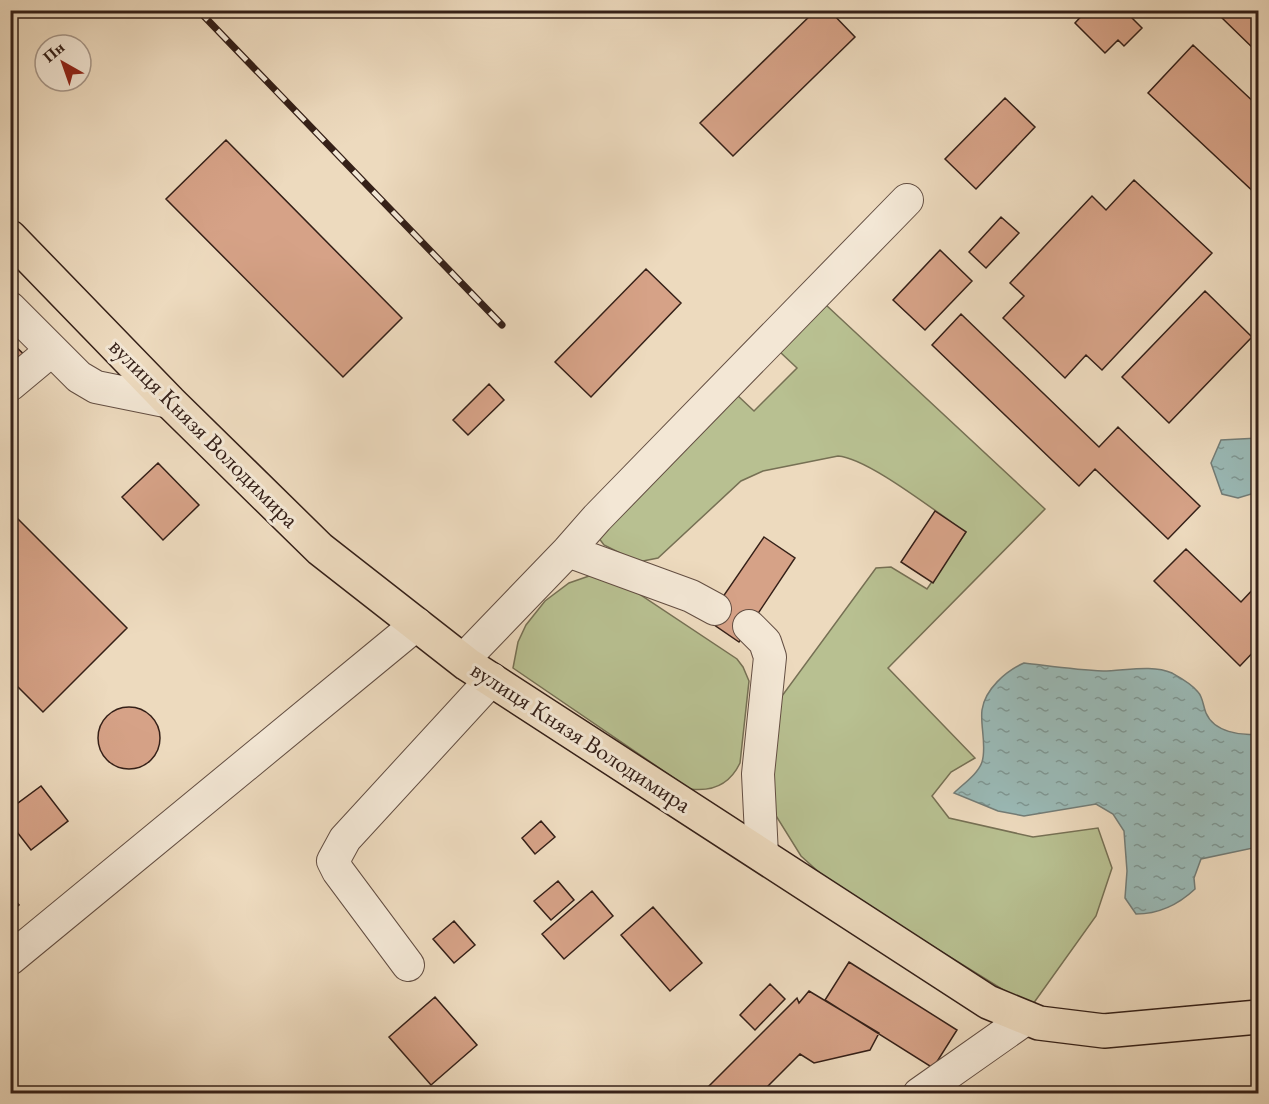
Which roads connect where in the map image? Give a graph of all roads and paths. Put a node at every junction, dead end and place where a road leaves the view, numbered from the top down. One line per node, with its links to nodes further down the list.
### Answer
1 (907, 200): 7 (lane)
2 (10, 237): 6 (main road, вулиця Князя Володимира)
3 (10, 308): 4 (lane)
4 (52, 350): 5 (lane); 6 (lane)
5 (10, 386)
6 (170, 402): 9 (main road, вулиця Князя Володимира)
7 (568, 551): 8 (lane); 11 (lane)
8 (715, 609)
9 (417, 624): 11 (main road, вулиця Князя Володимира); 14 (lane)
10 (749, 626): 13 (lane)
11 (463, 660): 12 (main road, вулиця Князя Володимира)
12 (492, 679): 13 (main road, вулиця Князя Володимира); 15 (lane)
13 (762, 855): 17 (main road, вулиця Князя Володимира)
14 (10, 959)
15 (408, 964)
16 (1258, 1017): 17 (main road, вулиця Князя Володимира)
17 (1027, 1018): 18 (lane)
18 (919, 1094)

